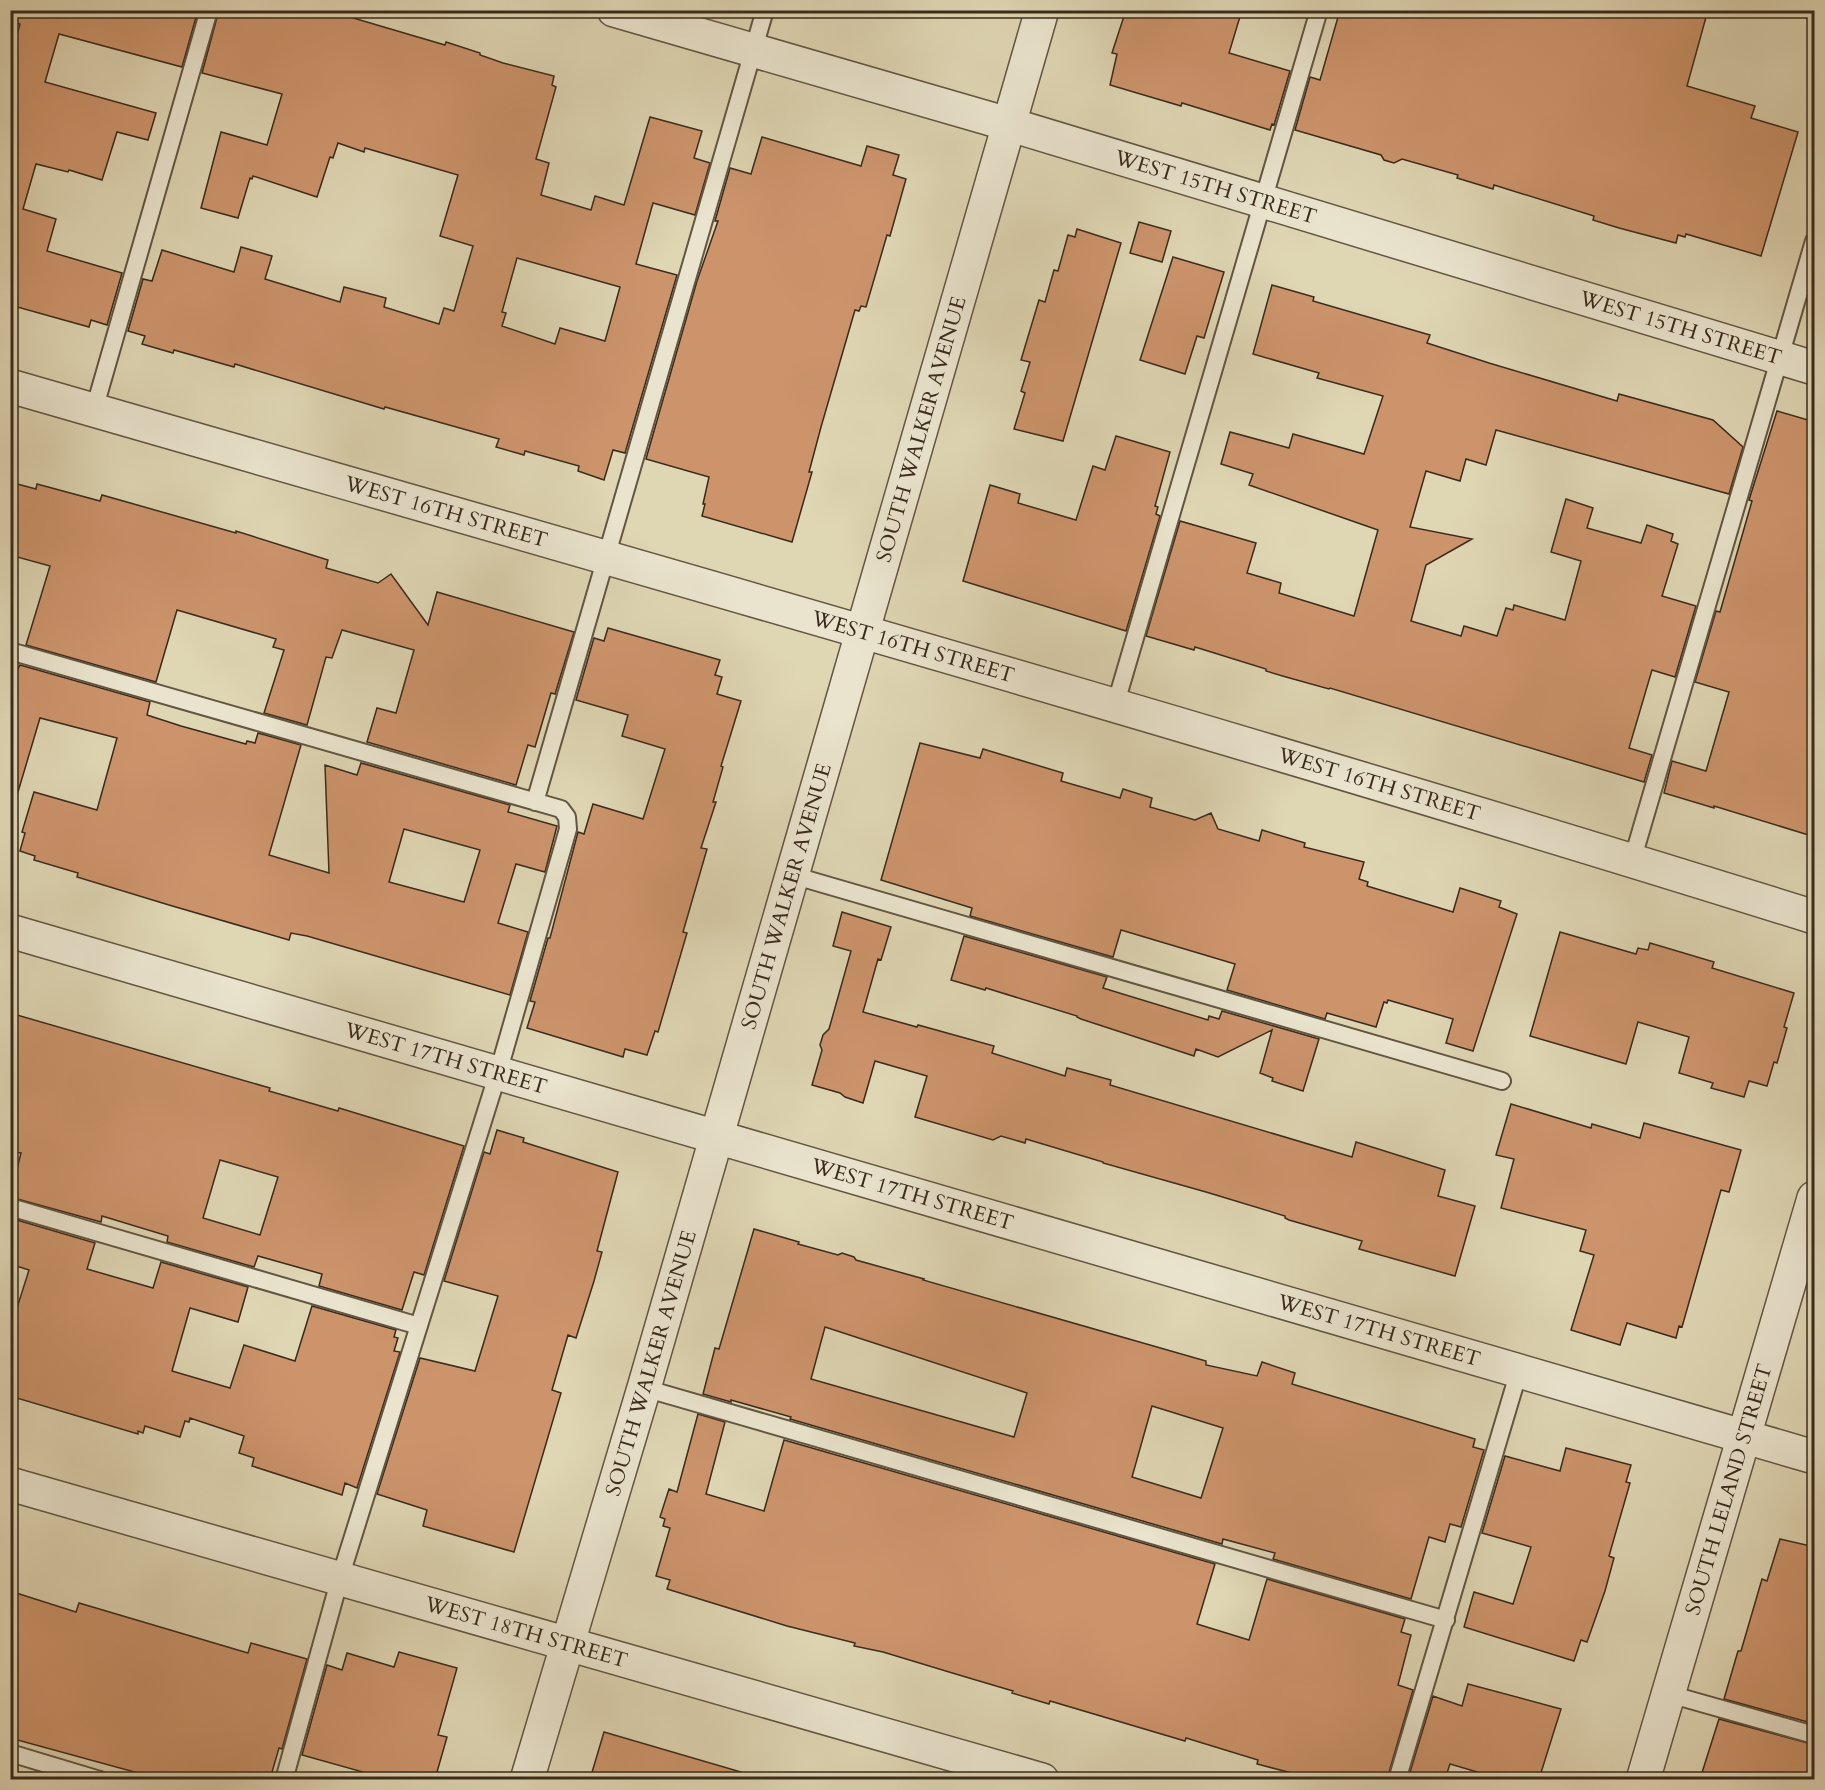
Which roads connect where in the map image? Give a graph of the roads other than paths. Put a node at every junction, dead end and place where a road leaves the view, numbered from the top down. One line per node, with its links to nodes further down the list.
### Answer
1 (209, 10): 13 (lane)
2 (614, 10): 6 (street, WEST 15TH STREET)
3 (765, 10): 6 (lane)
4 (1042, 10): 7 (street, SOUTH WALKER AVENUE)
5 (1319, 10): 8 (lane)
6 (753, 50): 7 (street, WEST 15TH STREET); 14 (lane)
7 (1008, 124): 8 (street, WEST 15TH STREET); 15 (street, SOUTH WALKER AVENUE)
8 (1263, 201): 10 (street, WEST 15TH STREET); 17 (lane)
9 (1815, 241): 10 (lane)
10 (1780, 358): 11 (street, WEST 15TH STREET); 19 (lane)
11 (1815, 368)
12 (10, 386): 13 (street, WEST 16TH STREET)
13 (94, 410): 14 (street, WEST 16TH STREET)
14 (605, 557): 15 (street, WEST 16TH STREET); 18 (lane)
15 (862, 631): 17 (street, WEST 16TH STREET); 20 (street, SOUTH WALKER AVENUE)
16 (10, 651): 18 (lane)
17 (1115, 706): 19 (street, WEST 16TH STREET)
18 (535, 802): 23 (lane)
19 (1632, 861): 21 (street, WEST 16TH STREET)
20 (792, 875): 24 (lane); 25 (street, SOUTH WALKER AVENUE)
21 (1815, 917)
22 (10, 931): 23 (street, WEST 17TH STREET)
23 (498, 1073): 25 (street, WEST 17TH STREET); 28 (lane)
24 (1502, 1081)
25 (717, 1137): 29 (street, WEST 17TH STREET); 30 (street, SOUTH WALKER AVENUE)
26 (1815, 1198): 31 (street, SOUTH LELAND STREET)
27 (10, 1207): 28 (lane)
28 (418, 1326): 34 (lane)
29 (1519, 1371): 31 (street, WEST 17TH STREET); 35 (lane)
30 (644, 1388): 35 (lane); 36 (street, SOUTH WALKER AVENUE)
31 (1744, 1437): 32 (street, WEST 17TH STREET); 37 (street, SOUTH LELAND STREET)
32 (1815, 1457)
33 (10, 1484): 34 (street, WEST 18TH STREET)
34 (340, 1578): 36 (street, WEST 18TH STREET); 41 (lane)
35 (1446, 1620): 44 (lane)
36 (567, 1642): 42 (street, SOUTH WALKER AVENUE); 43 (street, WEST 18TH STREET)
37 (1669, 1694): 38 (lane); 45 (street, SOUTH LELAND STREET)
38 (1815, 1735)
39 (10, 1753): 40 (lane)
40 (100, 1779)
41 (284, 1779)
42 (526, 1779)
43 (1042, 1779)
44 (1397, 1779)
45 (1643, 1779)

